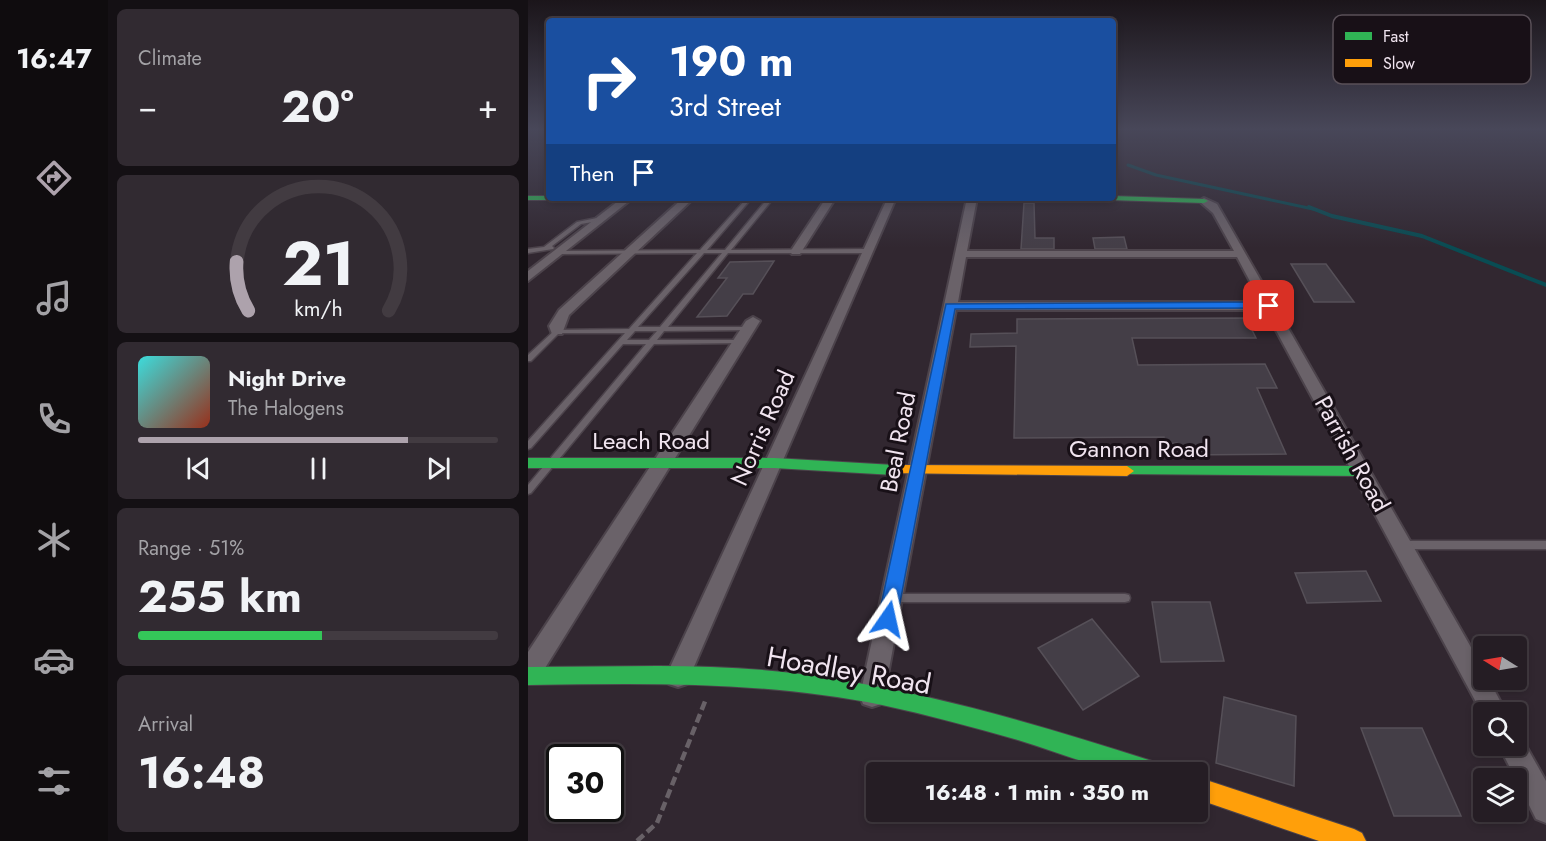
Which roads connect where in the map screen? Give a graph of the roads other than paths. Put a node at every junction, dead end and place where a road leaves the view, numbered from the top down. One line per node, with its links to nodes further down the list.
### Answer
1 (528, 198): 2 (street)
2 (546, 198)
3 (1116, 198): 11 (street)
4 (624, 201): 12 (street)
5 (686, 201): 17 (street)
6 (747, 201): 18 (lane)
7 (768, 201): 19 (lane)
8 (829, 201): 20 (street)
9 (891, 201): 16 (street, Norris Road)
10 (971, 201): 21 (street, Beal Road)
11 (1204, 201): 22 (street, Parrish Road)
12 (602, 219): 13 (lane); 14 (street)
13 (546, 248): 14 (lane); 15 (lane)
14 (563, 249): 17 (lane); 23 (street)
15 (528, 251)
16 (869, 251): 20 (lane); 36 (street, Norris Road)
17 (632, 252): 18 (lane); 28 (street)
18 (702, 252): 19 (lane); 27 (lane)
19 (726, 252): 20 (lane); 26 (lane)
20 (796, 252)
21 (961, 254): 22 (street); 24 (street, Beal Road)
22 (1240, 254): 25 (street, Parrish Road)
23 (528, 277)
24 (950, 306): 25 (street); 38 (street, Beal Road)
25 (1269, 306): 39 (street, Parrish Road)
26 (662, 329): 27 (lane); 29 (lane); 31 (lane)
27 (632, 330): 28 (lane); 30 (lane)
28 (557, 331): 32 (lane)
29 (746, 331): 31 (lane); 35 (street)
30 (622, 342): 31 (lane); 33 (lane)
31 (652, 342): 34 (lane)
32 (528, 359)
33 (528, 446)
34 (551, 463): 35 (street, Leach Road); 37 (street, Leach Road); 40 (lane)
35 (662, 463): 36 (street, Leach Road); 45 (street)
36 (774, 463): 38 (street, Leach Road); 46 (street, Norris Road)
37 (528, 464)
38 (917, 471): 39 (street, Gannon Road); 43 (street, Beal Road)
39 (1362, 471): 41 (street, Parrish Road)
40 (528, 491)
41 (1402, 544): 42 (lane); 48 (street, Parrish Road)
42 (1546, 545)
43 (891, 598): 44 (lane); 47 (street, Beal Road)
44 (1125, 598)
45 (528, 674): 46 (street, Hoadley Road)
46 (678, 676): 47 (street, Hoadley Road)
47 (872, 696): 50 (street, Hoadley Road)
48 (1489, 702)
49 (1517, 756): 52 (street)
50 (1122, 762)
51 (1208, 792): 53 (street)
52 (1546, 808)
53 (1354, 841)

